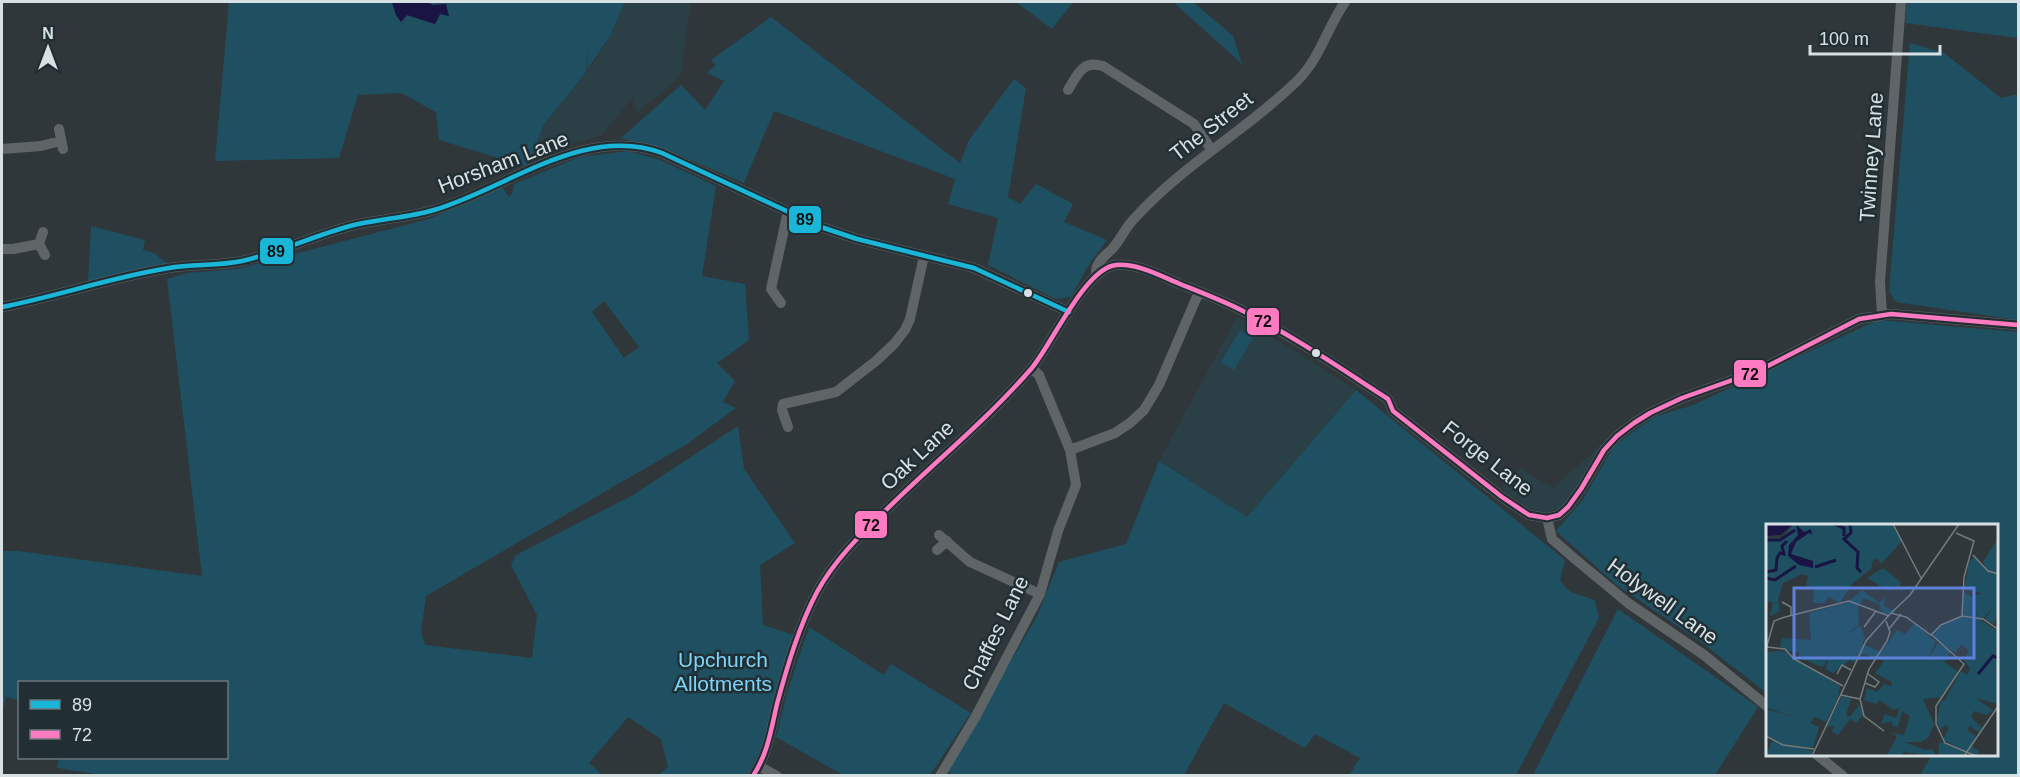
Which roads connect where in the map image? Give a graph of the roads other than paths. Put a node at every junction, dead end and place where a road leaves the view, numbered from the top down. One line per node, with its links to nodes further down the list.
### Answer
1 (1345, 2): 6 (street, The Street)
2 (1901, 2): 21 (street, Twinney Lane)
3 (1068, 90): 6 (street)
4 (60, 140): 5 (street)
5 (2, 149)
6 (1211, 149): 11 (street, The Street)
7 (788, 211): 13 (street, Horsham Lane); 18 (street); 19 (street, Horsham Lane)
8 (43, 232): 9 (street)
9 (39, 244): 10 (street); 12 (street)
10 (2, 249)
11 (1112, 249): 15 (street); 16 (street, The Street)
12 (45, 255)
13 (924, 256): 20 (street, Horsham Lane); 24 (street)
14 (1128, 265): 15 (street, Oak Lane); 17 (street, Forge Lane)
15 (1114, 266): 16 (street, Oak Lane)
16 (1095, 275): 20 (street, Oak Lane)
17 (1199, 292): 25 (street); 26 (street, Forge Lane)
18 (781, 303)
19 (2, 307)
20 (1069, 312): 23 (street, Oak Lane)
21 (1882, 314): 22 (street, Forge Lane); 26 (street, Forge Lane)
22 (2019, 325)
23 (1032, 368): 25 (street, Chaffes Lane); 31 (street, Oak Lane)
24 (788, 427)
25 (1070, 450): 28 (street, Chaffes Lane)
26 (1547, 518): 29 (street, Holywell Lane)
27 (937, 550): 28 (street)
28 (1040, 594): 33 (street, Chaffes Lane)
29 (1766, 705)
30 (1818, 756): 34 (street)
31 (756, 771): 32 (street)
32 (777, 776)
33 (940, 776)
34 (1843, 776)

